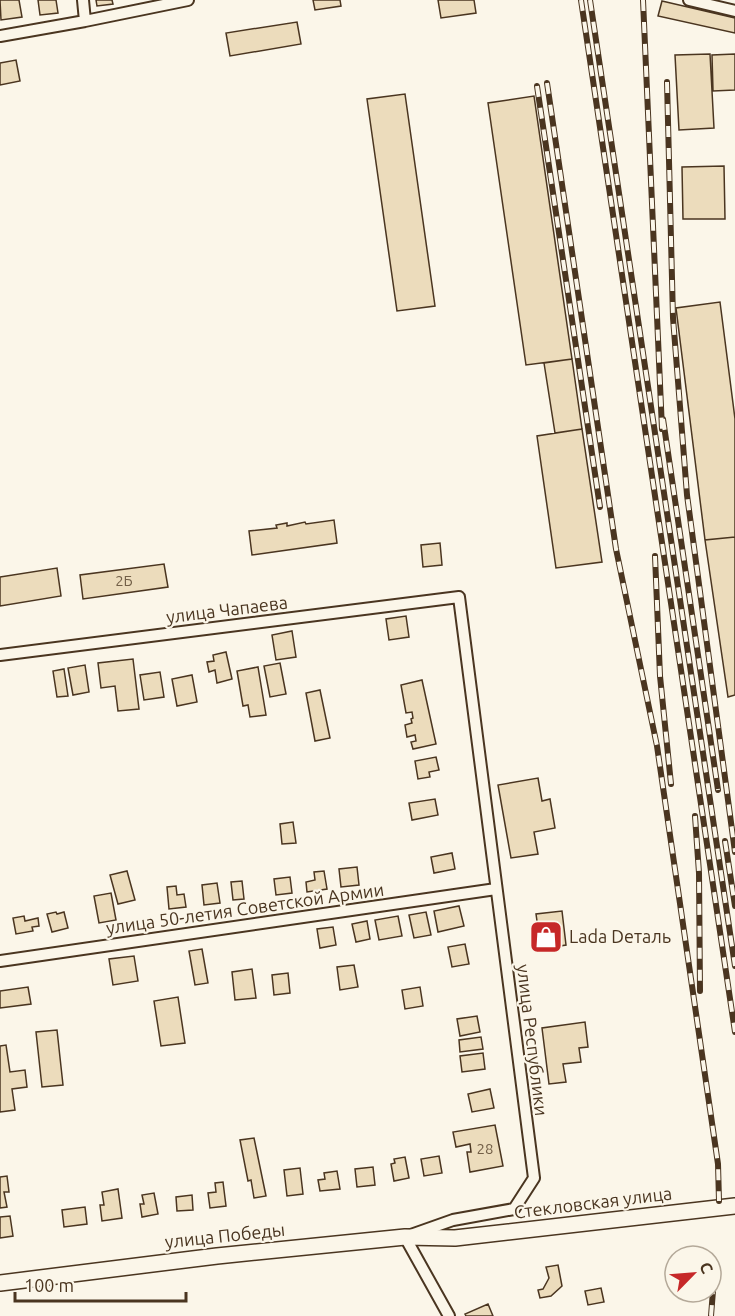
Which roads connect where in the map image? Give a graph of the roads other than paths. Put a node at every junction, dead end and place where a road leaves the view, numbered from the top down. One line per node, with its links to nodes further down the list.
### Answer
1 (83, 0): 5 (street)
2 (188, 0): 5 (street)
3 (689, 0): 4 (street)
4 (735, 11)
5 (85, 21): 6 (street)
6 (0, 36)
7 (459, 597): 8 (street, улица Чапаева); 9 (street, улица Республики)
8 (0, 656)
9 (496, 889): 10 (street, улица 50-летия Советской Армии); 12 (street, улица Республики)
10 (0, 961)
11 (735, 1206): 13 (street, Стекловская улица)
12 (405, 1237): 13 (street, улица Победы); 14 (street, улица Победы); 15 (street)
13 (455, 1238)
14 (0, 1283)
15 (449, 1316)

